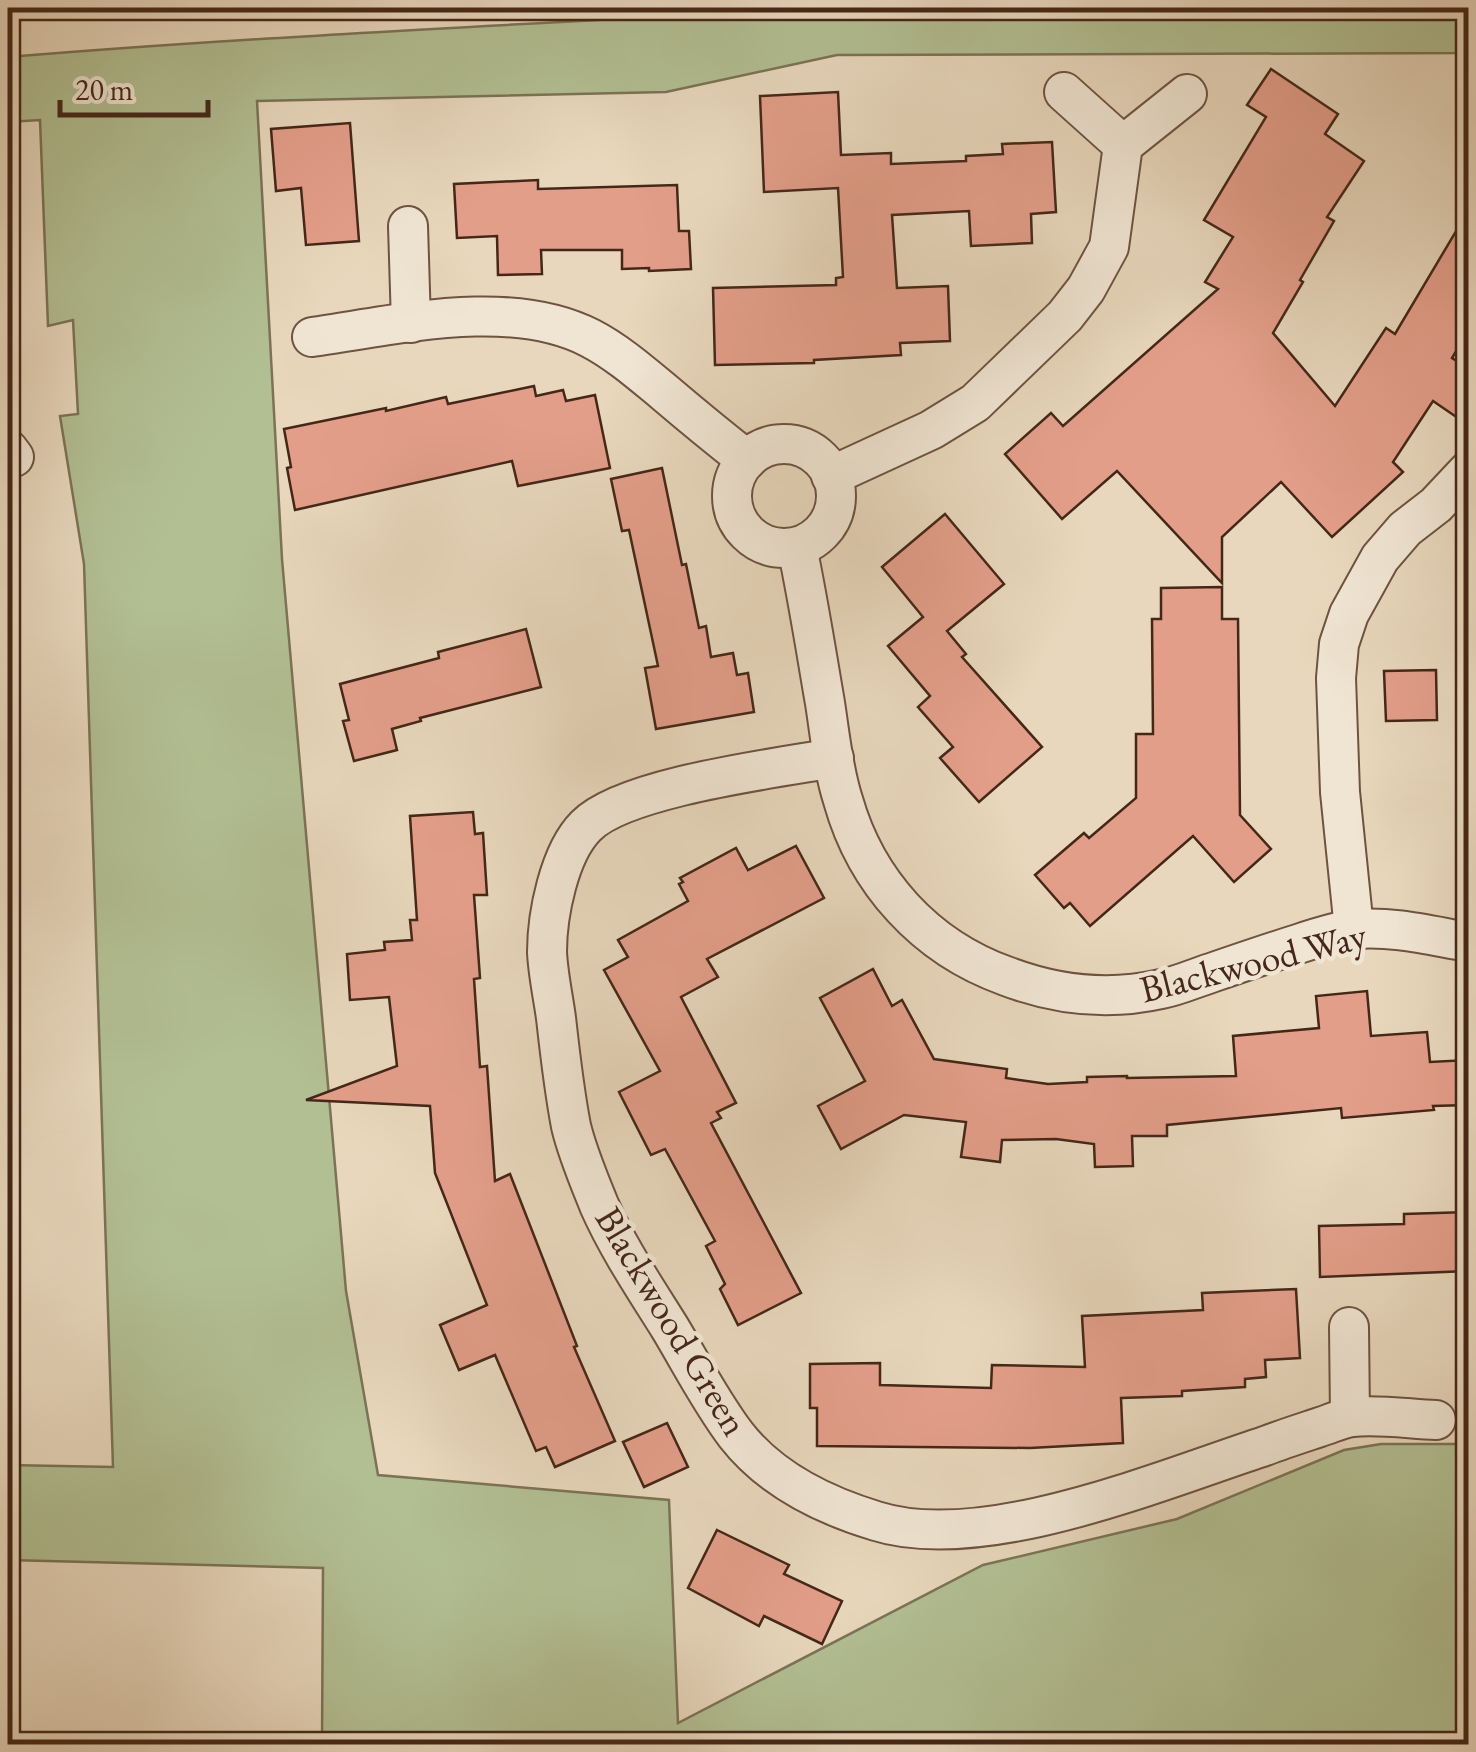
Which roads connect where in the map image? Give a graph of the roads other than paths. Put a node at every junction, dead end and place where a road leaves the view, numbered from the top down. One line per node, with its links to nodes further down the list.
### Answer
1 (1064, 92): 3 (street)
2 (1187, 94): 3 (street)
3 (1123, 145): 9 (street)
4 (408, 226): 5 (street)
5 (411, 323): 6 (street); 7 (street)
6 (312, 336)
7 (747, 460): 9 (street); 10 (street)
8 (1468, 471): 12 (street)
9 (832, 476): 10 (street)
10 (798, 547): 11 (street, Blackwood Way)
11 (834, 758): 12 (street, Blackwood Way); 15 (street, Blackwood Green)
12 (1354, 929): 13 (street, Blackwood Way)
13 (1468, 942)
14 (1349, 1327): 15 (street)
15 (1350, 1417): 16 (street, Blackwood Green)
16 (1436, 1420)

